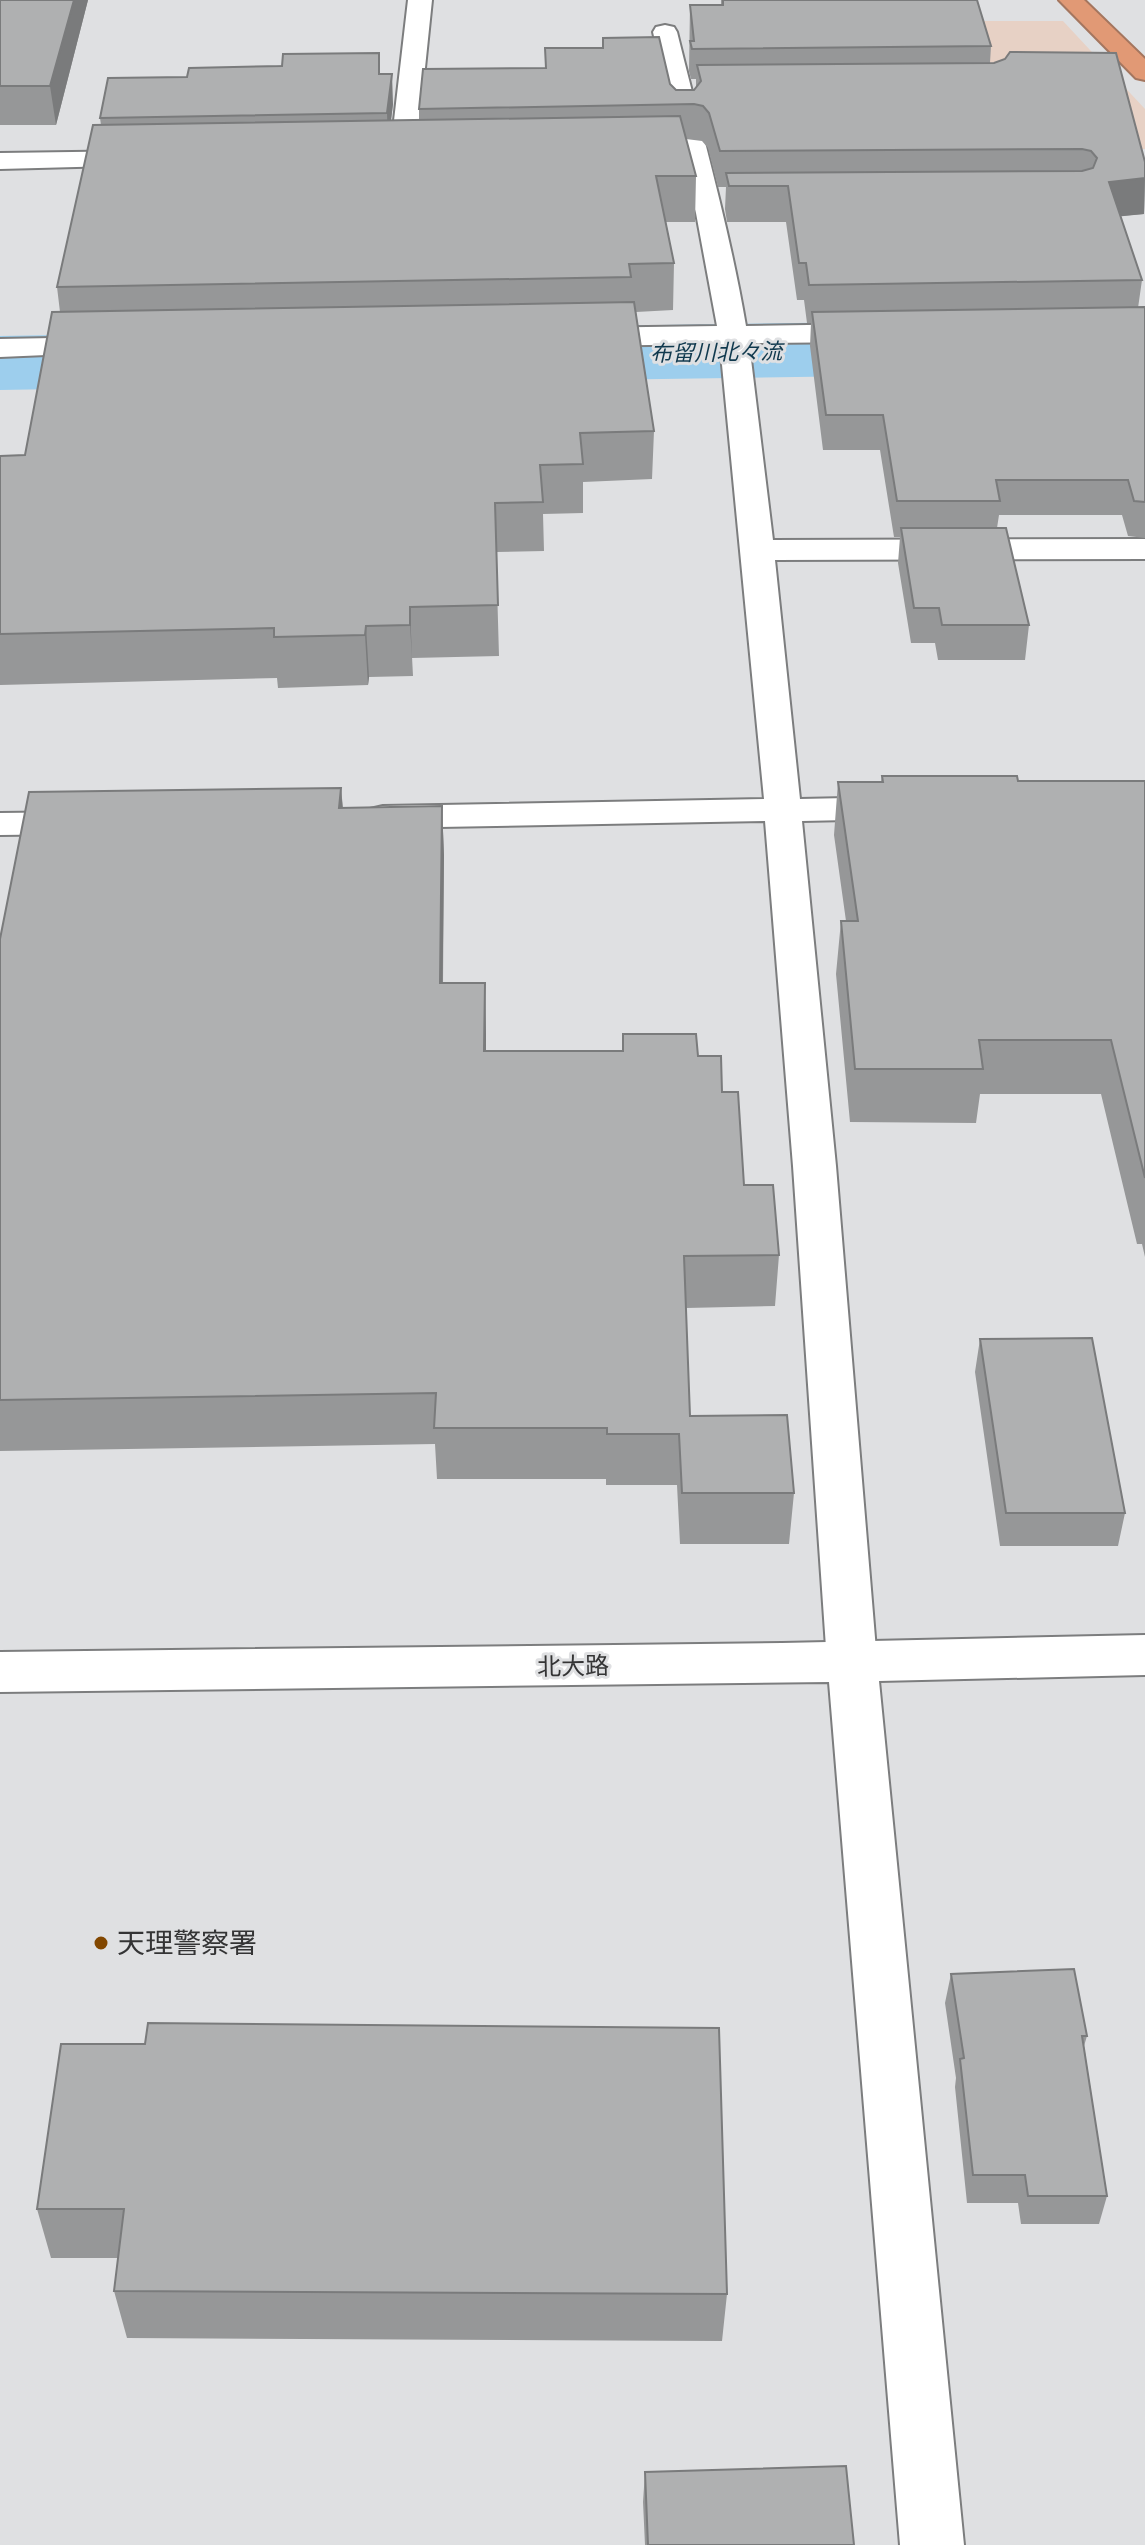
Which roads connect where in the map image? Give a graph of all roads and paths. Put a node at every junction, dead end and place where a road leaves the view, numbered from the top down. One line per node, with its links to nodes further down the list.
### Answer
1 (420, 0): 10 (street)
2 (1071, 0): 4 (highway)
3 (665, 32): 5 (street)
4 (1145, 73)
5 (678, 90): 6 (street); 7 (street)
6 (709, 90)
7 (692, 150): 8 (street); 14 (street)
8 (601, 152)
9 (372, 155): 10 (street)
10 (403, 155): 11 (street)
11 (434, 155)
12 (171, 159): 13 (street)
13 (0, 161)
14 (707, 198): 15 (street); 19 (street)
15 (738, 198)
16 (892, 332): 19 (street)
17 (543, 338): 19 (street)
18 (128, 345): 20 (street)
19 (735, 346): 22 (street)
20 (0, 348)
21 (1145, 549): 22 (street)
22 (756, 550): 24 (street)
23 (925, 808): 24 (street)
24 (783, 809): 25 (street); 29 (street)
25 (351, 817)
26 (112, 822): 27 (street)
27 (0, 824)
28 (1145, 1655): 29 (street, 北大路)
29 (852, 1662): 30 (street, 北大路); 31 (street)
30 (0, 1672)
31 (932, 2545)

